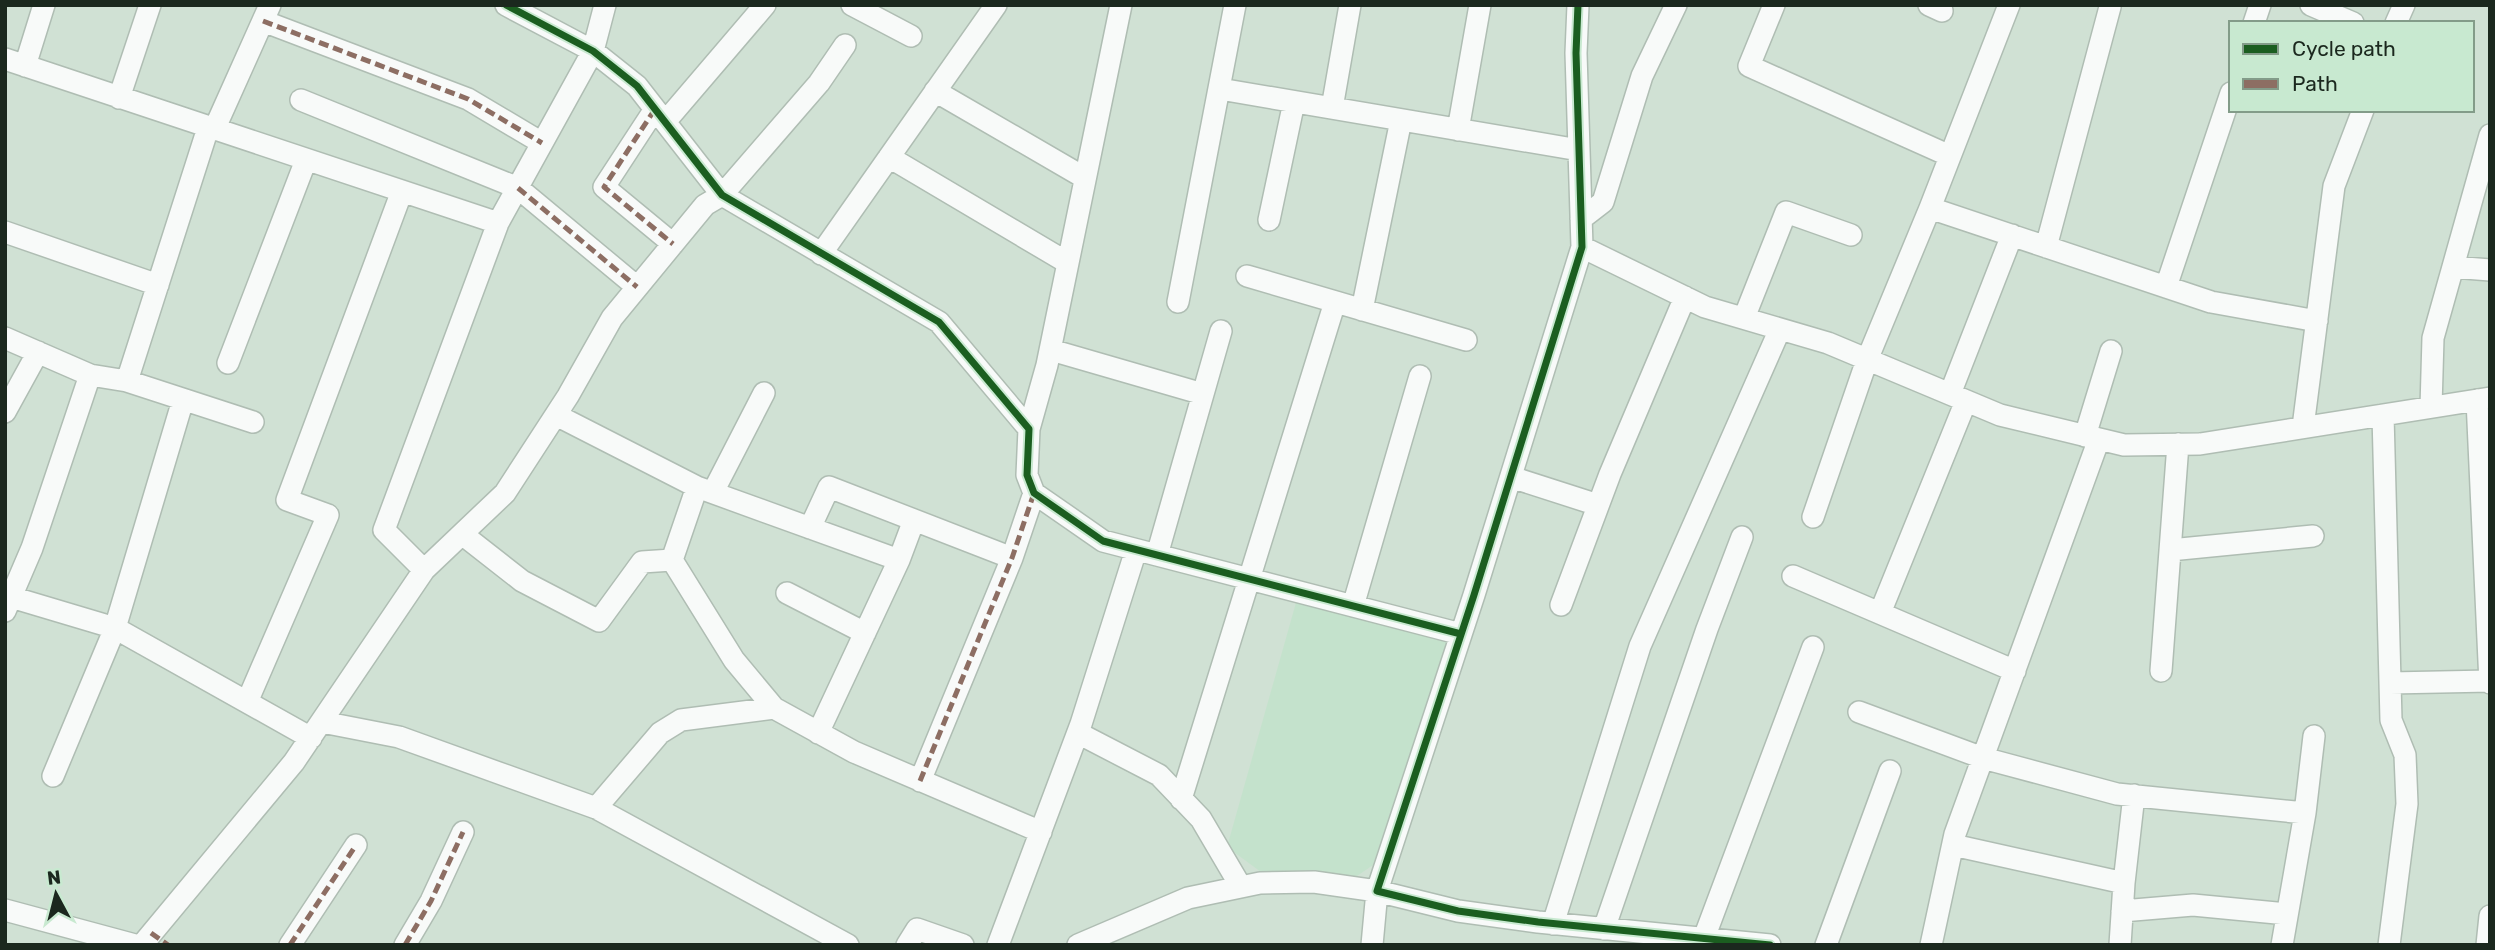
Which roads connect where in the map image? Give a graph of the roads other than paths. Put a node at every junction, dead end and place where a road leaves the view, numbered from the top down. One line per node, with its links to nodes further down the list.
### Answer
1 (44, 5): 25 (street)
2 (150, 5): 28 (street)
3 (506, 5): 24 (street)
4 (605, 5): 24 (street)
5 (765, 5): 34 (street)
6 (852, 5): 22 (street)
7 (996, 5): 27 (street)
8 (1121, 5): 44 (street)
9 (1235, 5): 26 (street)
10 (1350, 5): 32 (street)
11 (1480, 5): 37 (street)
12 (1578, 5): 40 (street)
13 (1676, 5): 49 (street)
14 (1774, 5): 42 (street)
15 (2009, 5): 42 (street)
16 (2311, 5): 20 (street)
17 (2404, 5): 21 (street)
18 (2110, 7): 57 (street)
19 (267, 13): 36 (street); 39 (street)
20 (2348, 21)
21 (2397, 21)
22 (911, 36)
23 (845, 45): 47 (street)
24 (593, 51): 34 (street); 39 (street)
25 (15, 62): 28 (street)
26 (1220, 89): 31 (street); 67 (street)
27 (935, 90): 41 (street); 44 (street)
28 (119, 98): 36 (street)
29 (2229, 99): 64 (street)
30 (301, 100): 45 (street)
31 (1294, 102): 32 (street); 50 (street)
32 (1332, 108): 35 (street)
33 (2362, 112): 71 (street)
34 (660, 116): 47 (street); 55 (street)
35 (1401, 120): 37 (street); 69 (street)
36 (211, 129): 43 (street); 63 (street)
37 (1458, 130): 40 (street)
38 (2489, 139): 60 (street)
39 (542, 143): 45 (street)
40 (1579, 150): 49 (street)
41 (889, 156): 58 (street); 59 (street)
42 (1950, 156): 48 (street)
43 (306, 160): 46 (street); 80 (street)
44 (1085, 178): 59 (street)
45 (517, 188): 51 (street); 65 (street)
46 (402, 191): 51 (street); 130 (street)
47 (722, 195): 55 (street); 58 (street)
48 (1930, 208): 54 (street); 79 (street)
49 (1581, 219): 56 (street)
50 (1269, 220)
51 (498, 223): 114 (street)
52 (5, 232): 63 (street)
53 (1851, 235): 70 (street)
54 (2012, 235): 57 (street); 86 (street)
55 (673, 244): 65 (street)
56 (1582, 247): 66 (street); 98 (street)
57 (2046, 247): 64 (street)
58 (821, 254): 95 (street)
59 (1068, 263): 76 (street)
60 (2453, 267): 61 (street); 89 (street)
61 (2490, 270)
62 (1247, 276): 68 (street)
63 (158, 285): 83 (street)
64 (2166, 287): 71 (street)
65 (637, 288): 91 (street)
66 (1685, 297): 70 (street); 101 (street)
67 (1178, 302)
68 (1335, 302): 69 (street); 116 (street)
69 (1362, 310): 75 (street)
70 (1744, 318): 72 (street)
71 (2317, 321): 94 (street)
72 (1780, 329): 79 (street); 156 (street)
73 (1220, 331): 85 (street)
74 (5, 338): 78 (street)
75 (1466, 340)
76 (1051, 350): 85 (street); 95 (street)
77 (2111, 351): 96 (street)
78 (38, 352): 81 (street); 90 (street)
79 (1867, 360): 86 (street); 102 (street)
80 (228, 363)
81 (90, 375): 83 (street); 118 (street)
82 (1420, 376): 119 (street)
83 (127, 381): 88 (street)
84 (764, 393): 99 (street)
85 (1203, 394): 110 (street)
86 (1958, 398): 96 (street); 121 (street)
87 (2483, 399): 89 (street); 128 (street)
88 (183, 400): 93 (street); 122 (street)
89 (2431, 407): 92 (street)
90 (5, 412)
91 (556, 415): 99 (street); 105 (street)
92 (2383, 415): 94 (street); 129 (street)
93 (253, 422)
94 (2303, 427): 97 (street)
95 (1029, 429): 100 (street)
96 (2092, 438): 97 (street); 126 (street)
97 (2178, 444): 109 (street)
98 (1511, 477): 101 (street); 124 (street)
99 (705, 489): 104 (street); 112 (street)
100 (1034, 493): 108 (street); 111 (street)
101 (1598, 505): 120 (street)
102 (1813, 517)
103 (914, 520): 104 (street); 111 (street); 113 (street)
104 (810, 528): 113 (street)
105 (462, 534): 112 (street); 114 (street)
106 (2313, 536): 109 (street)
107 (1742, 537): 157 (street)
108 (1136, 550): 110 (street); 135 (street)
109 (2170, 550): 127 (street)
110 (1157, 555): 116 (street)
111 (1012, 558): 140 (street)
112 (671, 560): 131 (street)
113 (899, 560): 123 (street)
114 (424, 570): 133 (street)
115 (1793, 576): 121 (street)
116 (1251, 579): 119 (street); 142 (street)
117 (787, 593): 123 (street)
118 (7, 600): 122 (street)
119 (1353, 606): 124 (street)
120 (1561, 606)
121 (1880, 613): 126 (street)
122 (115, 628): 130 (street); 139 (street)
123 (865, 633): 134 (street)
124 (1461, 634): 151 (street)
125 (1813, 647): 158 (street)
126 (2015, 671): 137 (street)
127 (2161, 671)
128 (2490, 682): 129 (street)
129 (2390, 683): 173 (street)
130 (247, 702): 133 (street)
131 (774, 708): 134 (street); 143 (street)
132 (1859, 712): 137 (street)
133 (316, 730): 143 (street); 159 (street)
134 (818, 733): 140 (street)
135 (1078, 733): 142 (street); 146 (street)
136 (2314, 736): 144 (street)
137 (1983, 758): 141 (street); 148 (street)
138 (1890, 771): 169 (street)
139 (53, 776)
140 (920, 781): 146 (street)
141 (2134, 795): 144 (street); 149 (street)
142 (1181, 799): 150 (street)
143 (596, 808): 162 (street)
144 (2305, 813): 154 (street)
145 (463, 832): 161 (street)
146 (1041, 832): 165 (street)
147 (356, 845): 160 (street)
148 (1953, 845): 149 (street); 170 (street)
149 (2124, 883): 153 (street)
150 (1241, 887): 151 (street); 166 (street)
151 (1377, 891): 156 (street); 167 (street)
152 (5, 910): 159 (street)
153 (2122, 911): 154 (street); 171 (street)
154 (2287, 914): 172 (street)
155 (2490, 916): 174 (street)
156 (1553, 924): 157 (street)
157 (1604, 929): 158 (street)
158 (1704, 938): 168 (street)
159 (149, 942)
160 (290, 945)
161 (405, 945)
162 (848, 945)
163 (907, 945): 164 (street)
164 (963, 945)
165 (998, 945)
166 (1078, 945)
167 (1372, 945)
168 (1770, 945)
169 (1826, 945)
170 (1931, 945)
171 (2120, 945)
172 (2282, 945)
173 (2389, 945)
174 (2487, 945)

